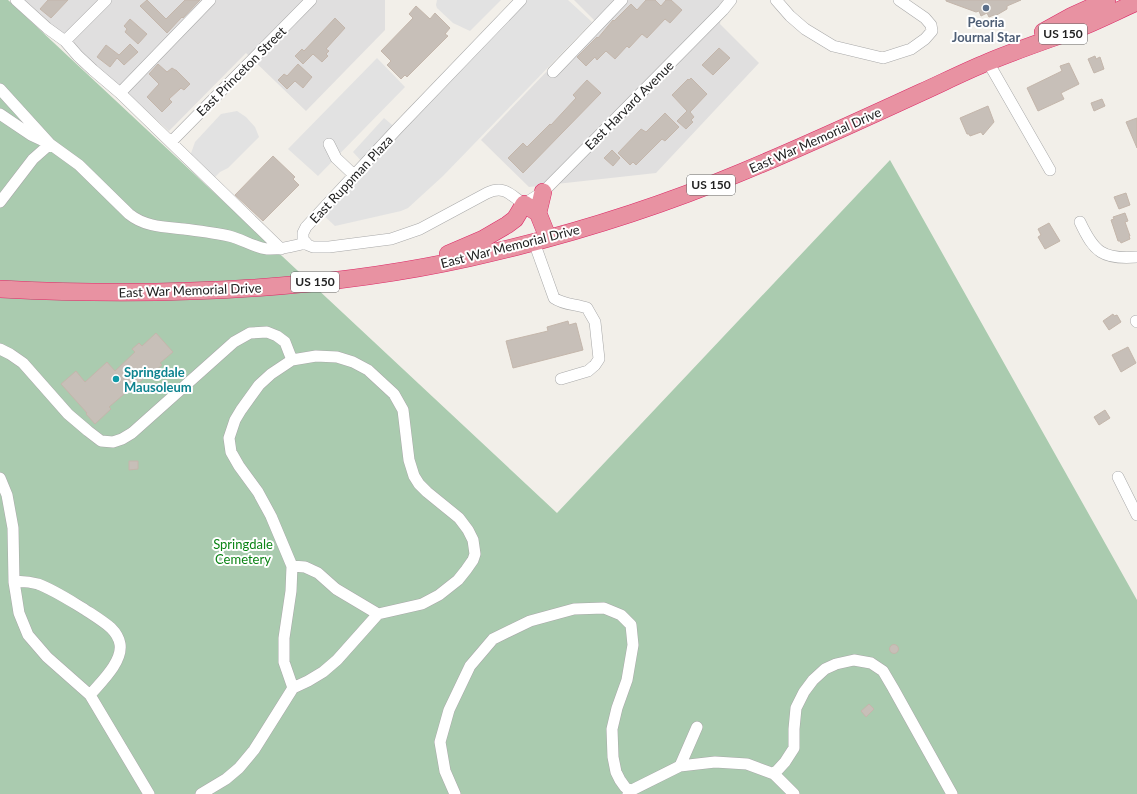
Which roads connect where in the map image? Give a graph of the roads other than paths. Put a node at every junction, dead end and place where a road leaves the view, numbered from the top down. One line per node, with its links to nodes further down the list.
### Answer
1 (16, 0): 12 (street)
2 (106, 0): 12 (street)
3 (210, 0): 16 (street)
4 (311, 0): 18 (street, East Princeton Street)
5 (522, 0): 22 (street, East Ruppman Plaza)
6 (622, 0): 14 (street)
7 (731, 0): 23 (street, East Harvard Avenue)
8 (776, 0): 9 (street)
9 (899, 0)
10 (1107, 0): 13 (highway, East War Memorial Drive / US 150)
11 (1137, 2): 13 (highway, East War Memorial Drive / US 150)
12 (65, 41): 16 (street)
13 (988, 62): 21 (street); 27 (highway, East War Memorial Drive / US 150)
14 (553, 72)
15 (0, 89): 19 (street)
16 (120, 93): 18 (street)
17 (0, 114): 19 (street)
18 (171, 142): 29 (street)
19 (50, 144): 24 (street); 29 (street)
20 (329, 144): 22 (street)
21 (1050, 170)
22 (354, 176): 28 (street, East Ruppman Plaza)
23 (543, 192): 25 (highway)
24 (0, 202)
25 (531, 209): 27 (highway); 28 (street); 31 (highway)
26 (1080, 222): 30 (street)
27 (541, 240): 31 (highway, East War Memorial Drive / US 150); 35 (street)
28 (306, 243): 29 (street)
29 (281, 249)
30 (1137, 257)
31 (383, 273): 32 (highway, East War Memorial Drive / US 150)
32 (0, 289)
33 (0, 349): 34 (street)
34 (292, 360): 39 (street); 41 (street)
35 (561, 379)
36 (1118, 477): 38 (street)
37 (0, 478): 40 (street)
38 (1137, 515)
39 (292, 566): 41 (street); 42 (street)
40 (14, 582): 43 (street); 43 (street)
41 (378, 614): 42 (street)
42 (293, 688): 49 (street)
43 (90, 696): 48 (street)
44 (697, 727): 45 (street)
45 (680, 766): 46 (street); 47 (street)
46 (774, 774): 51 (street); 52 (street)
47 (630, 793): 50 (street)
48 (149, 794)
49 (201, 794)
50 (455, 794)
51 (794, 794)
52 (952, 794)

